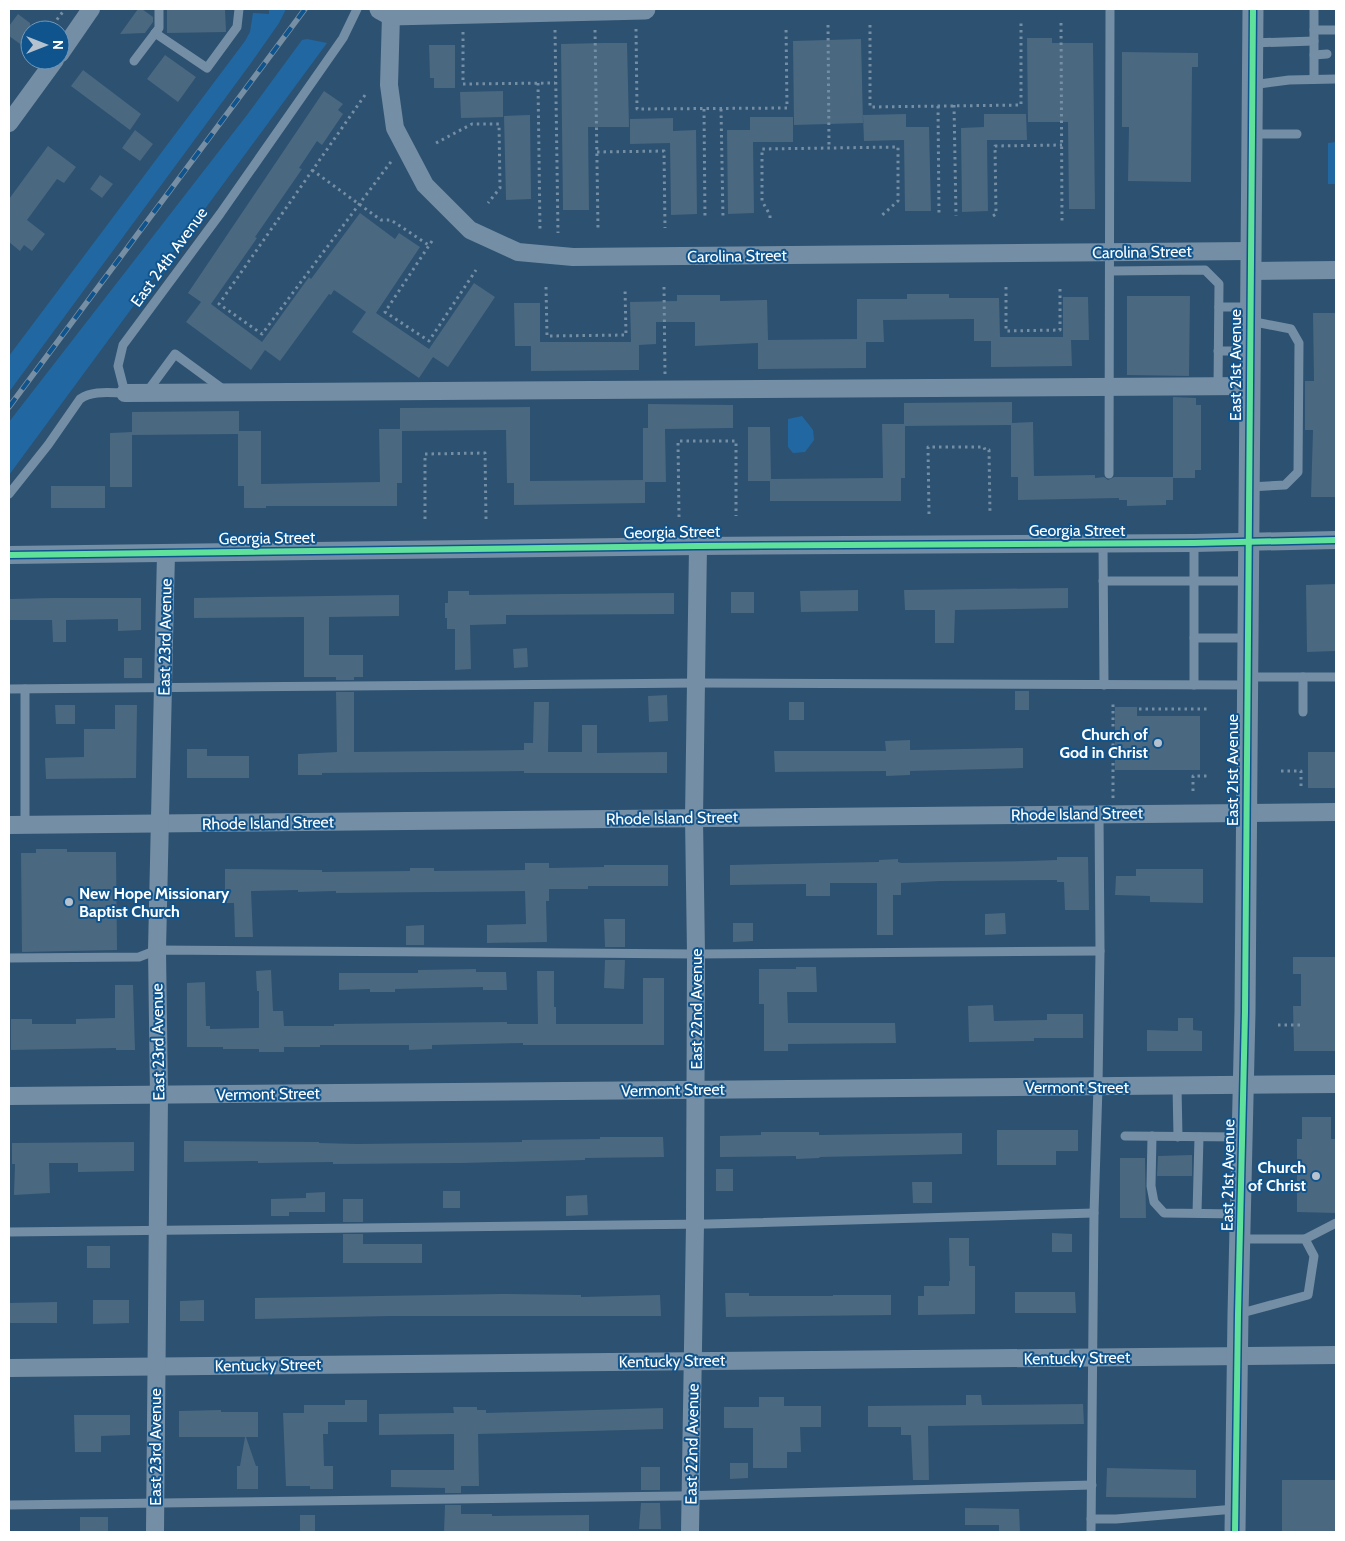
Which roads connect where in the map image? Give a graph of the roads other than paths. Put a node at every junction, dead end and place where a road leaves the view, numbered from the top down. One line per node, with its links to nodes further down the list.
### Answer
1 (91, 9): 13 (street)
2 (159, 9): 12 (lane)
3 (239, 9): 12 (lane)
4 (357, 9): 42 (lane, East 24th Avenue)
5 (645, 9): 9 (street)
6 (1110, 9): 28 (lane)
7 (1252, 9): 15 (street, East 21st Avenue)
8 (1314, 9): 10 (lane)
9 (386, 12): 28 (street, Carolina Street)
10 (1314, 30): 11 (lane); 14 (lane)
11 (1336, 30)
12 (155, 33): 18 (lane)
13 (70, 39)
14 (1314, 41): 15 (lane); 17 (lane)
15 (1252, 42): 22 (street, East 21st Avenue)
16 (1327, 54): 17 (lane)
17 (1314, 55): 21 (lane)
18 (134, 61)
19 (48, 70): 23 (street)
20 (1336, 78): 21 (lane)
21 (1314, 79): 22 (lane)
22 (1251, 86): 24 (street, East 21st Avenue)
23 (9, 123)
24 (1251, 134): 25 (lane); 29 (street, East 21st Avenue)
25 (1297, 134)
26 (1154, 252): 27 (street, Carolina Street); 28 (street, Carolina Street); 33 (lane)
27 (1196, 252): 29 (street, Carolina Street); 30 (lane)
28 (1110, 253): 32 (lane)
29 (1250, 261): 31 (street, Carolina Street); 35 (street, East 21st Avenue)
30 (1196, 270): 33 (lane); 34 (lane)
31 (1336, 270)
32 (1110, 271): 33 (lane); 40 (lane)
33 (1154, 271)
34 (1219, 307): 35 (lane); 36 (lane)
35 (1250, 314): 37 (street, East 21st Avenue); 45 (lane)
36 (1218, 351): 37 (lane); 38 (lane)
37 (1249, 351): 39 (street, East 21st Avenue)
38 (1218, 386): 39 (street); 40 (street)
39 (1249, 386): 45 (street, East 21st Avenue)
40 (1110, 387): 41 (street); 44 (lane)
41 (226, 391): 43 (street); 43 (lane)
42 (125, 392): 43 (street); 46 (lane)
43 (147, 392)
44 (1109, 474)
45 (1248, 487): 48 (street, East 21st Avenue)
46 (9, 494)
47 (1336, 540): 48 (street, Georgia Street)
48 (1248, 542): 49 (street, Georgia Street); 56 (street, East 21st Avenue)
49 (1194, 543): 50 (street, Georgia Street); 55 (lane)
50 (1102, 544): 51 (street, Georgia Street); 54 (lane)
51 (698, 546): 52 (street, Georgia Street); 62 (street, East 22nd Avenue)
52 (166, 553): 53 (street, Georgia Street); 65 (street, East 23rd Avenue)
53 (9, 555)
54 (1103, 581): 55 (lane); 63 (lane)
55 (1194, 581): 56 (lane); 57 (lane)
56 (1248, 581): 58 (street, East 21st Avenue)
57 (1194, 638): 58 (lane); 64 (lane)
58 (1247, 638): 61 (street, East 21st Avenue)
59 (1303, 677): 60 (lane); 61 (lane); 68 (lane)
60 (1336, 677)
61 (1247, 681): 64 (lane); 70 (street, East 21st Avenue)
62 (697, 684): 63 (lane); 65 (lane); 72 (street, East 22nd Avenue)
63 (1104, 685): 64 (lane)
64 (1194, 685)
65 (164, 688): 67 (lane); 73 (street, East 23rd Avenue)
66 (9, 689): 67 (lane)
67 (25, 689): 74 (lane)
68 (1303, 712)
69 (1336, 812): 70 (street, Rhode Island Street)
70 (1246, 813): 71 (street, Rhode Island Street); 79 (street, East 21st Avenue)
71 (1106, 814): 72 (street, Rhode Island Street); 76 (lane)
72 (694, 818): 73 (street, Rhode Island Street); 77 (street, East 22nd Avenue)
73 (161, 824): 74 (street, Rhode Island Street); 75 (street, East 23rd Avenue)
74 (17, 825)
75 (157, 950): 77 (lane); 78 (lane); 84 (street, East 23rd Avenue)
76 (1100, 951): 77 (lane); 81 (lane)
77 (696, 954): 83 (street, East 22nd Avenue)
78 (9, 958)
79 (1244, 1084): 80 (street, Vermont Street); 82 (street, Vermont Street); 90 (street, East 21st Avenue)
80 (1336, 1084)
81 (1098, 1086): 82 (street, Vermont Street); 83 (street, Vermont Street); 91 (lane)
82 (1177, 1086): 88 (lane)
83 (696, 1090): 84 (street, Vermont Street); 95 (street, East 22nd Avenue)
84 (159, 1095): 85 (street, Vermont Street); 96 (street, East 23rd Avenue)
85 (9, 1096)
86 (1125, 1136): 87 (lane)
87 (1152, 1136): 88 (lane); 92 (lane)
88 (1178, 1136): 89 (lane)
89 (1199, 1136): 90 (lane); 92 (lane)
90 (1242, 1137): 93 (street, East 21st Avenue)
91 (1094, 1213): 95 (lane); 103 (lane)
92 (1197, 1213): 93 (lane)
93 (1241, 1214): 98 (street, East 21st Avenue)
94 (1336, 1223): 99 (lane)
95 (695, 1224): 96 (lane); 104 (street, East 22nd Avenue)
96 (157, 1230): 97 (lane); 105 (street, East 23rd Avenue)
97 (9, 1232)
98 (1240, 1239): 99 (lane); 100 (street, East 21st Avenue)
99 (1305, 1239): 100 (lane)
100 (1238, 1314): 102 (street, East 21st Avenue)
101 (1336, 1355): 102 (street, Kentucky Street)
102 (1237, 1356): 103 (street, Kentucky Street); 111 (street, East 21st Avenue)
103 (1093, 1358): 104 (street, Kentucky Street); 107 (lane)
104 (693, 1361): 105 (street, Kentucky Street); 108 (street, East 22nd Avenue)
105 (156, 1366): 106 (street, Kentucky Street); 109 (street, East 23rd Avenue)
106 (9, 1368)
107 (1092, 1485): 108 (lane); 112 (lane)
108 (691, 1495): 109 (lane); 114 (street, East 22nd Avenue)
109 (155, 1504): 110 (lane); 113 (street, East 23rd Avenue)
110 (9, 1505)
111 (1236, 1509): 112 (lane); 116 (street, East 21st Avenue)
112 (1091, 1520): 115 (lane)
113 (154, 1532)
114 (690, 1532)
115 (1091, 1532)
116 (1235, 1532)

